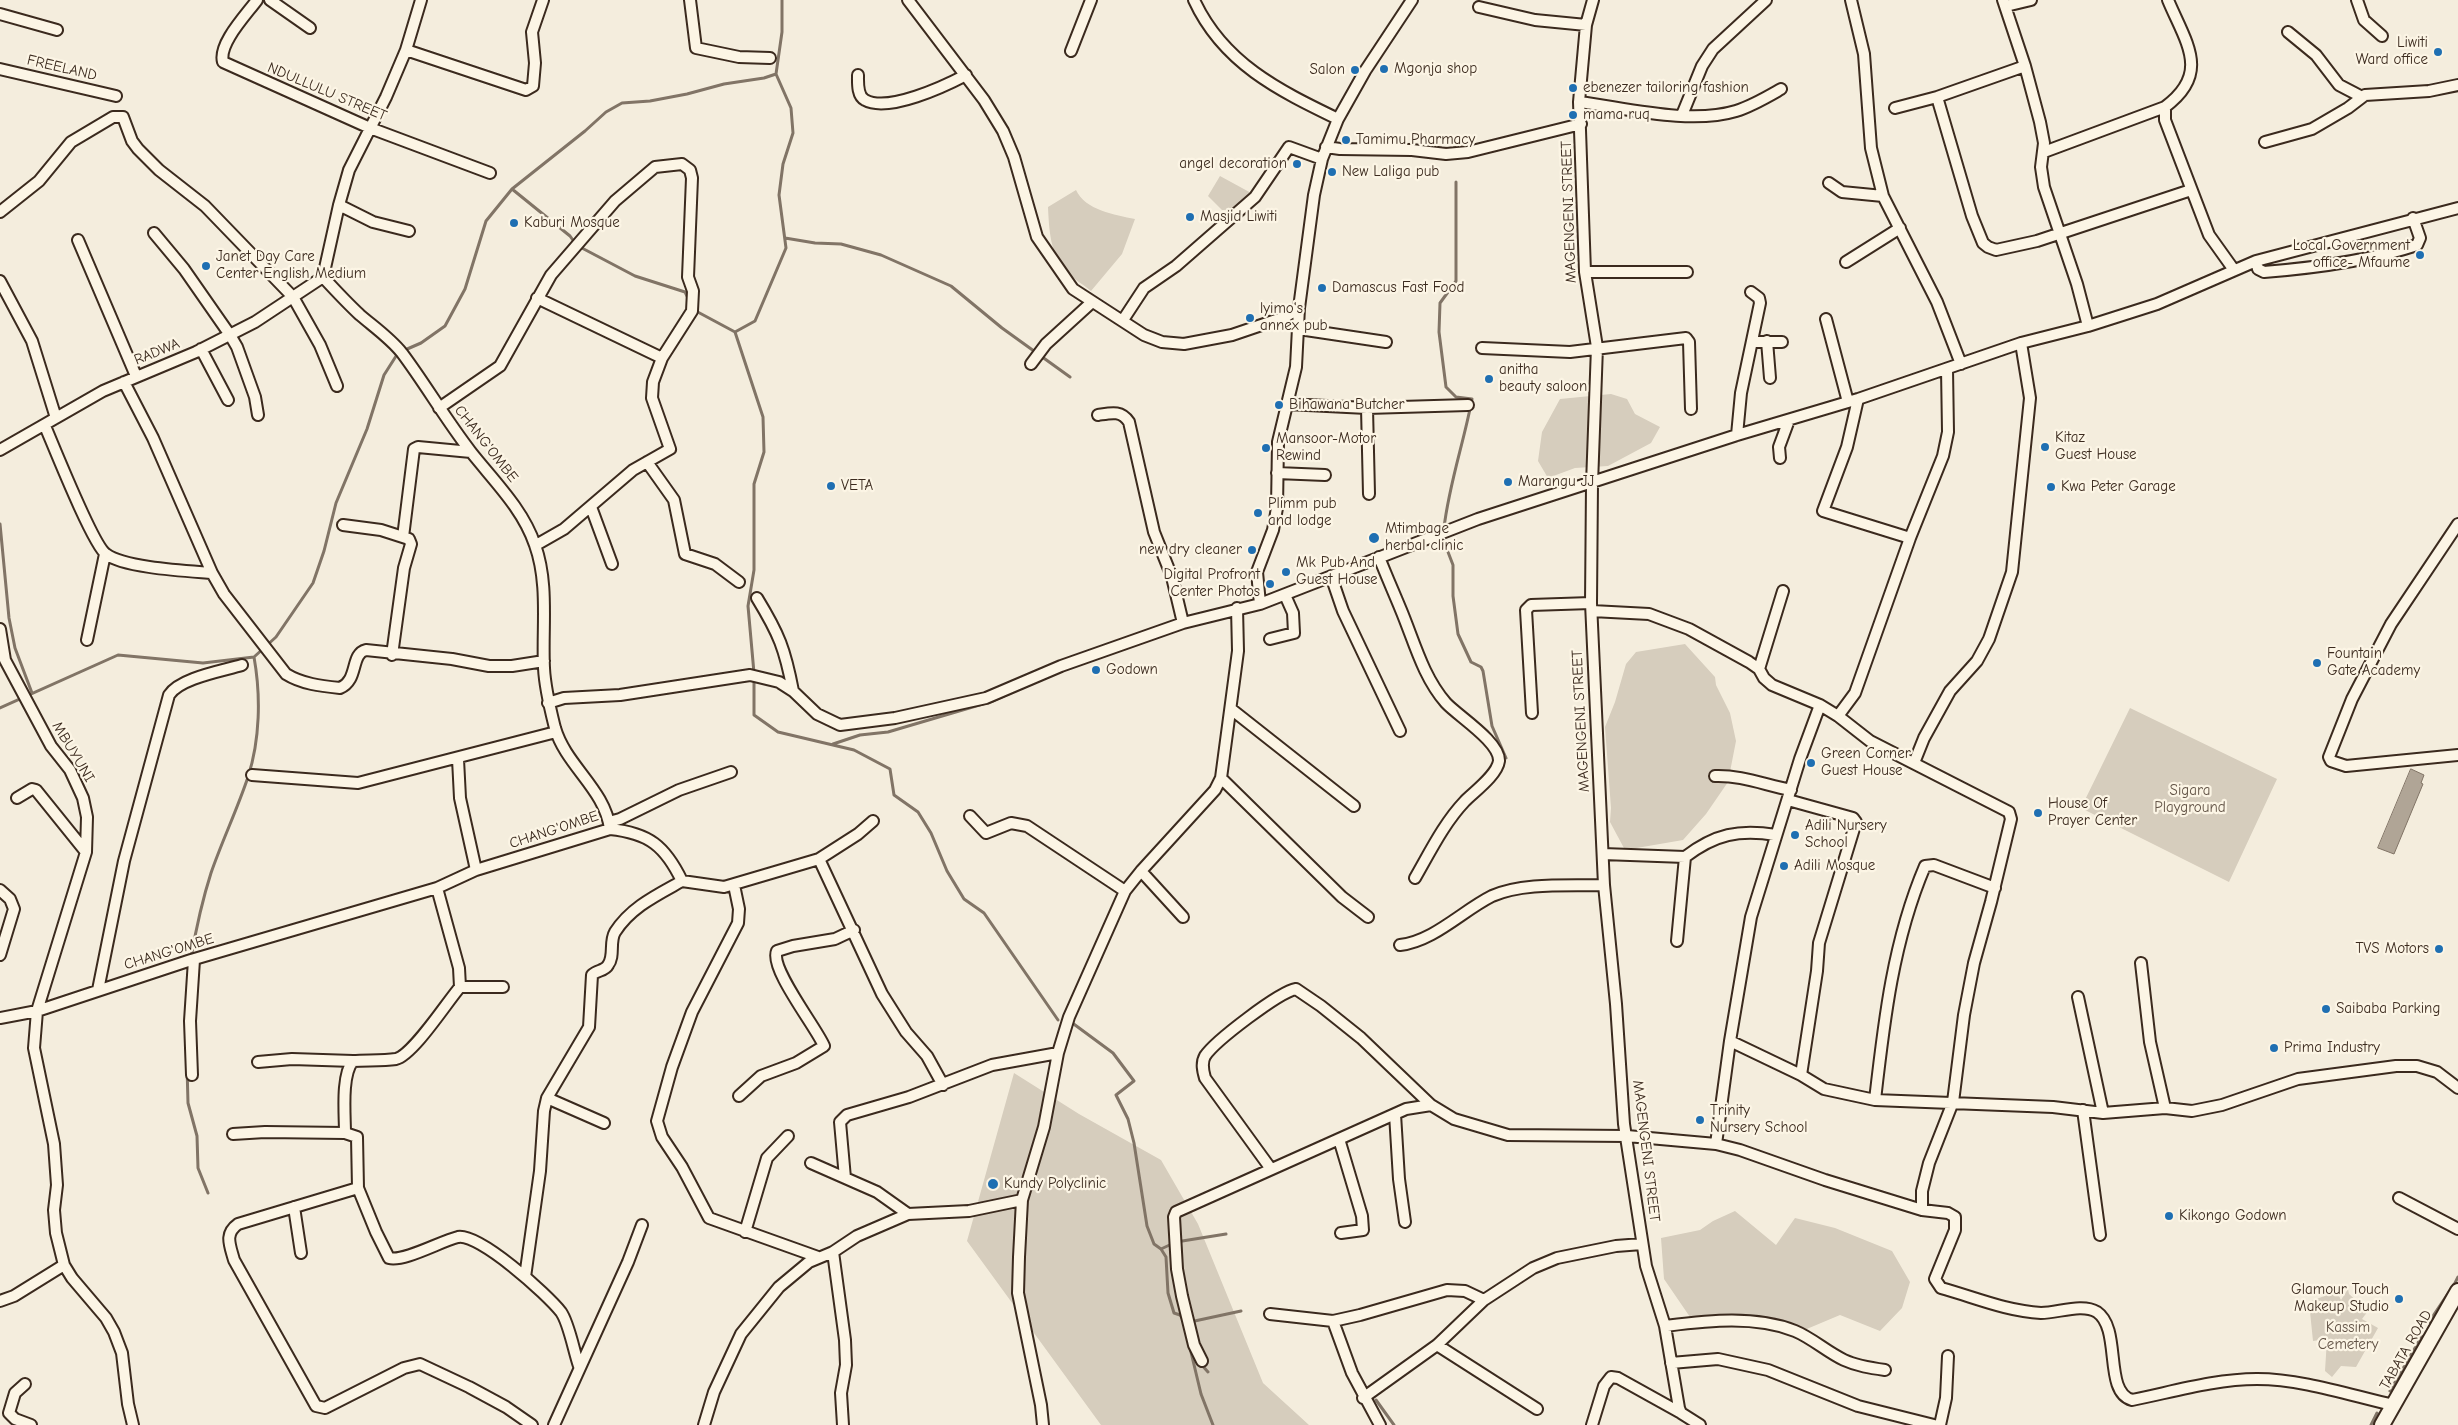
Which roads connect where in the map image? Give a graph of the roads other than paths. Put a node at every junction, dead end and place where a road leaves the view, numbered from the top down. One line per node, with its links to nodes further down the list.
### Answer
1 (257, 0): 42 (street, NDULLULU STREET)
2 (270, 0): 20 (street)
3 (421, 0): 24 (street)
4 (543, 0): 24 (street)
5 (690, 0): 26 (street)
6 (908, 0): 30 (street)
7 (1091, 0): 25 (street)
8 (1194, 0): 40 (street)
9 (1410, 0): 40 (street)
10 (1593, 0): 19 (street, MAGENGENI STREET)
11 (1766, 0): 39 (street)
12 (1851, 0): 50 (street)
13 (2031, 0): 16 (street)
14 (2168, 0): 37 (street)
15 (2356, 0): 23 (street)
16 (2004, 3): 27 (street)
17 (1479, 7): 19 (street)
18 (0, 14): 21 (street)
19 (1586, 25): 36 (street, MAGENGENI STREET)
20 (310, 28)
21 (57, 30)
22 (2288, 32): 35 (street)
23 (2382, 36)
24 (406, 50): 42 (street)
25 (1071, 51)
26 (770, 58)
27 (2026, 66): 34 (street); 45 (street)
28 (0, 69): 33 (street, FREELAND)
29 (858, 75): 30 (street)
30 (966, 75): 70 (street)
31 (2458, 85): 35 (street)
32 (1781, 89): 39 (street)
33 (116, 96)
34 (1937, 97): 38 (street); 58 (street)
35 (2362, 97): 43 (street)
36 (1579, 102): 39 (street); 41 (street, MAGENGENI STREET)
37 (2165, 107): 45 (street); 49 (street)
38 (1895, 108)
39 (1682, 115)
40 (1338, 119): 44 (street)
41 (1581, 124): 44 (street); 63 (street, MAGENGENI STREET)
42 (370, 128): 47 (street, NDULLULU STREET); 51 (street)
43 (2265, 142)
44 (1326, 147): 46 (street)
45 (2044, 152): 58 (street)
46 (1322, 159): 71 (street); 73 (street)
47 (490, 173)
48 (1828, 183): 50 (street)
49 (2191, 190): 58 (street); 62 (street)
50 (1883, 196): 55 (street)
51 (339, 205): 56 (street); 65 (street)
52 (2458, 208): 54 (street)
53 (0, 212): 68 (street)
54 (2413, 218): 60 (street); 60 (street)
55 (1900, 228): 61 (street); 87 (street)
56 (409, 231)
57 (154, 234): 76 (street)
58 (2060, 234): 74 (street)
59 (78, 240): 89 (street)
60 (2256, 260): 62 (street)
61 (1846, 262)
62 (2234, 270): 74 (street)
63 (1585, 272): 64 (street); 82 (street, MAGENGENI STREET)
64 (1687, 272)
65 (323, 277): 68 (street, RADWA); 97 (street, CHANG'OMBE)
66 (0, 282): 102 (street)
67 (1751, 292): 79 (street)
68 (293, 296): 76 (street, RADWA); 92 (street)
69 (537, 298): 85 (street); 85 (street); 97 (street)
70 (1091, 303): 73 (street); 86 (street)
71 (1299, 308): 73 (street); 75 (street)
72 (1826, 318): 94 (street)
73 (1123, 320)
74 (2088, 326): 81 (street)
75 (1299, 329): 78 (street); 95 (street)
76 (230, 335): 84 (street, RADWA); 100 (street)
77 (1768, 341): 79 (street); 80 (street); 90 (street)
78 (1386, 342)
79 (1752, 342): 105 (street)
80 (1782, 342)
81 (2021, 343): 87 (street); 150 (street)
82 (1597, 347): 83 (street); 99 (street); 112 (street, MAGENGENI STREET)
83 (1482, 348)
84 (201, 349): 89 (street, RADWA); 93 (street)
85 (662, 358): 109 (street)
86 (1031, 364)
87 (1961, 364): 88 (street)
88 (1947, 369): 94 (street); 118 (street)
89 (136, 376): 91 (street, RADWA)
90 (1770, 378)
91 (124, 382): 102 (street, RADWA); 123 (street)
92 (337, 386)
93 (228, 400)
94 (1853, 401): 103 (street); 118 (street)
95 (1287, 404): 98 (street); 110 (street)
96 (1468, 405): 98 (street)
97 (439, 408): 107 (street, CHANG'OMBE)
98 (1367, 408): 113 (street)
99 (1691, 409)
100 (258, 415)
101 (1098, 415): 132 (street)
102 (56, 418): 104 (street, RADWA)
103 (1789, 420): 105 (street); 108 (street)
104 (45, 426): 106 (street, RADWA); 120 (street)
105 (1737, 435): 112 (street)
106 (0, 450)
107 (472, 452): 117 (street); 119 (street, CHANG'OMBE)
108 (1780, 458)
109 (647, 462): 114 (street); 125 (street)
110 (1278, 473): 111 (street); 129 (street)
111 (1324, 475)
112 (1592, 484): 121 (street); 130 (street, MAGENGENI STREET)
113 (1369, 494)
114 (591, 507): 119 (street); 122 (street)
115 (2458, 524): 148 (street)
116 (343, 525): 117 (street)
117 (403, 537): 136 (street)
118 (1910, 538): 145 (street)
119 (536, 545): 137 (street, CHANG'OMBE)
120 (105, 554): 123 (street); 135 (street)
121 (1379, 557): 124 (street); 168 (street)
122 (612, 564)
123 (212, 573): 136 (street)
124 (1331, 576): 127 (street); 146 (street)
125 (739, 582)
126 (1783, 592): 139 (street)
127 (1285, 594): 129 (street); 134 (street)
128 (757, 598): 140 (street)
129 (1260, 604): 131 (street)
130 (1591, 607): 139 (street); 144 (street); 163 (street, MAGENGENI STREET)
131 (1237, 608): 132 (street); 143 (street)
132 (1183, 623): 140 (street)
133 (0, 629): 162 (street, MBUYUNI)
134 (1270, 639)
135 (87, 640)
136 (392, 655): 137 (street)
137 (544, 661): 141 (street, CHANG'OMBE)
138 (242, 665): 186 (street)
139 (1759, 669): 142 (street)
140 (793, 691): 141 (street)
141 (548, 703): 147 (street, CHANG'OMBE)
142 (1820, 705): 145 (street); 155 (street)
143 (1231, 709): 154 (street); 157 (street)
144 (1532, 713)
145 (1838, 716): 150 (street)
146 (1400, 730)
147 (556, 732): 149 (street); 160 (street, CHANG'OMBE)
148 (2458, 755)
149 (458, 759): 152 (street); 166 (street)
150 (1914, 763): 173 (street)
151 (731, 772): 160 (street)
152 (252, 775)
153 (1715, 776): 155 (street)
154 (1221, 778): 167 (street); 177 (street)
155 (1789, 795): 161 (street); 195 (street)
156 (17, 798): 162 (street)
157 (1354, 806)
158 (970, 816): 175 (street)
159 (873, 821): 165 (street)
160 (609, 825): 166 (street, CHANG'OMBE); 169 (street)
161 (1776, 835): 164 (street); 190 (street)
162 (86, 852): 188 (street, MBUYUNI)
163 (1603, 854): 164 (street); 171 (street, MAGENGENI STREET)
164 (1684, 857): 179 (street)
165 (819, 859): 170 (street); 178 (street)
166 (476, 870): 172 (street, CHANG'OMBE)
167 (1141, 871): 175 (street); 176 (street)
168 (1415, 878)
169 (682, 881): 170 (street); 199 (street)
170 (734, 885): 226 (street)
171 (1604, 885): 180 (street); 211 (street, MAGENGENI STREET)
172 (437, 888): 182 (street, CHANG'OMBE); 184 (street)
173 (1995, 888): 200 (street); 201 (street)
174 (0, 890): 181 (street)
175 (1125, 891): 191 (street)
176 (1183, 917)
177 (1368, 917)
178 (854, 930): 196 (street); 198 (street)
179 (1677, 941)
180 (1400, 944)
181 (0, 955)
182 (194, 960): 186 (street, CHANG'OMBE); 194 (street)
183 (2141, 962): 203 (street)
184 (460, 987): 185 (street); 192 (street)
185 (503, 987)
186 (98, 990): 188 (street, CHANG'OMBE)
187 (2078, 997): 205 (street)
188 (37, 1011): 189 (street, CHANG'OMBE); 233 (street, MBUYUNI)
189 (0, 1018)
190 (1730, 1041): 195 (street); 213 (street)
191 (1058, 1053): 196 (street); 219 (street)
192 (352, 1061): 193 (street); 208 (street)
193 (258, 1062)
194 (192, 1075)
195 (1801, 1075): 200 (street)
196 (943, 1085): 216 (street)
197 (2458, 1088): 203 (street)
198 (739, 1096)
199 (547, 1098): 207 (street); 234 (street)
200 (1875, 1100): 201 (street)
201 (1953, 1102): 204 (street); 221 (street)
202 (1431, 1105): 206 (street); 211 (street); 215 (street)
203 (2165, 1108): 205 (street)
204 (2083, 1110): 205 (street); 228 (street)
205 (2103, 1113)
206 (1395, 1114): 212 (street); 223 (street)
207 (604, 1123)
208 (345, 1133): 209 (street); 217 (street)
209 (233, 1134)
210 (788, 1136): 226 (street)
211 (1627, 1136): 213 (street); 229 (street, MAGENGENI STREET)
212 (1339, 1139): 215 (street); 227 (street)
213 (1716, 1144): 221 (street)
214 (811, 1164): 216 (street)
215 (1271, 1170): 243 (street)
216 (845, 1178): 222 (street)
217 (358, 1188): 220 (street); 234 (street)
218 (2399, 1198): 225 (street)
219 (1022, 1200): 222 (street); 259 (street)
220 (294, 1207): 231 (street); 255 (street)
221 (1922, 1210): 249 (street)
222 (908, 1214): 230 (street)
223 (1405, 1222)
224 (642, 1225): 245 (street)
225 (2458, 1229)
226 (745, 1232): 232 (street)
227 (1341, 1234)
228 (2100, 1235)
229 (1642, 1244): 237 (street); 240 (street, MAGENGENI STREET)
230 (834, 1252): 232 (street); 258 (street)
231 (301, 1253)
232 (818, 1257): 257 (street)
233 (64, 1265): 236 (street); 254 (street)
234 (524, 1277): 245 (street)
235 (2458, 1291): 249 (main road, TABATA ROAD)
236 (2, 1298)
237 (1484, 1300): 239 (street); 241 (street)
238 (1270, 1314): 239 (street)
239 (1333, 1321): 248 (street)
240 (1665, 1326): 244 (street, MAGENGENI STREET); 246 (street)
241 (1437, 1345): 248 (street); 250 (street)
242 (1948, 1356): 265 (street)
243 (1202, 1361)
244 (1671, 1363): 251 (street, MAGENGENI STREET); 252 (street)
245 (579, 1366): 256 (street)
246 (1885, 1370)
247 (25, 1384): 253 (street)
248 (1363, 1398): 260 (street)
249 (2393, 1405): 266 (main road, TABATA ROAD)
250 (1537, 1409)
251 (1681, 1413): 261 (street); 262 (street)
252 (1886, 1414): 263 (street); 264 (street)
253 (31, 1425)
254 (133, 1425)
255 (532, 1425)
256 (554, 1425)
257 (704, 1425)
258 (843, 1425)
259 (1043, 1425)
260 (1380, 1425)
261 (1592, 1425)
262 (1700, 1425)
263 (1882, 1425)
264 (1934, 1425)
265 (1940, 1425)
266 (2382, 1425)

